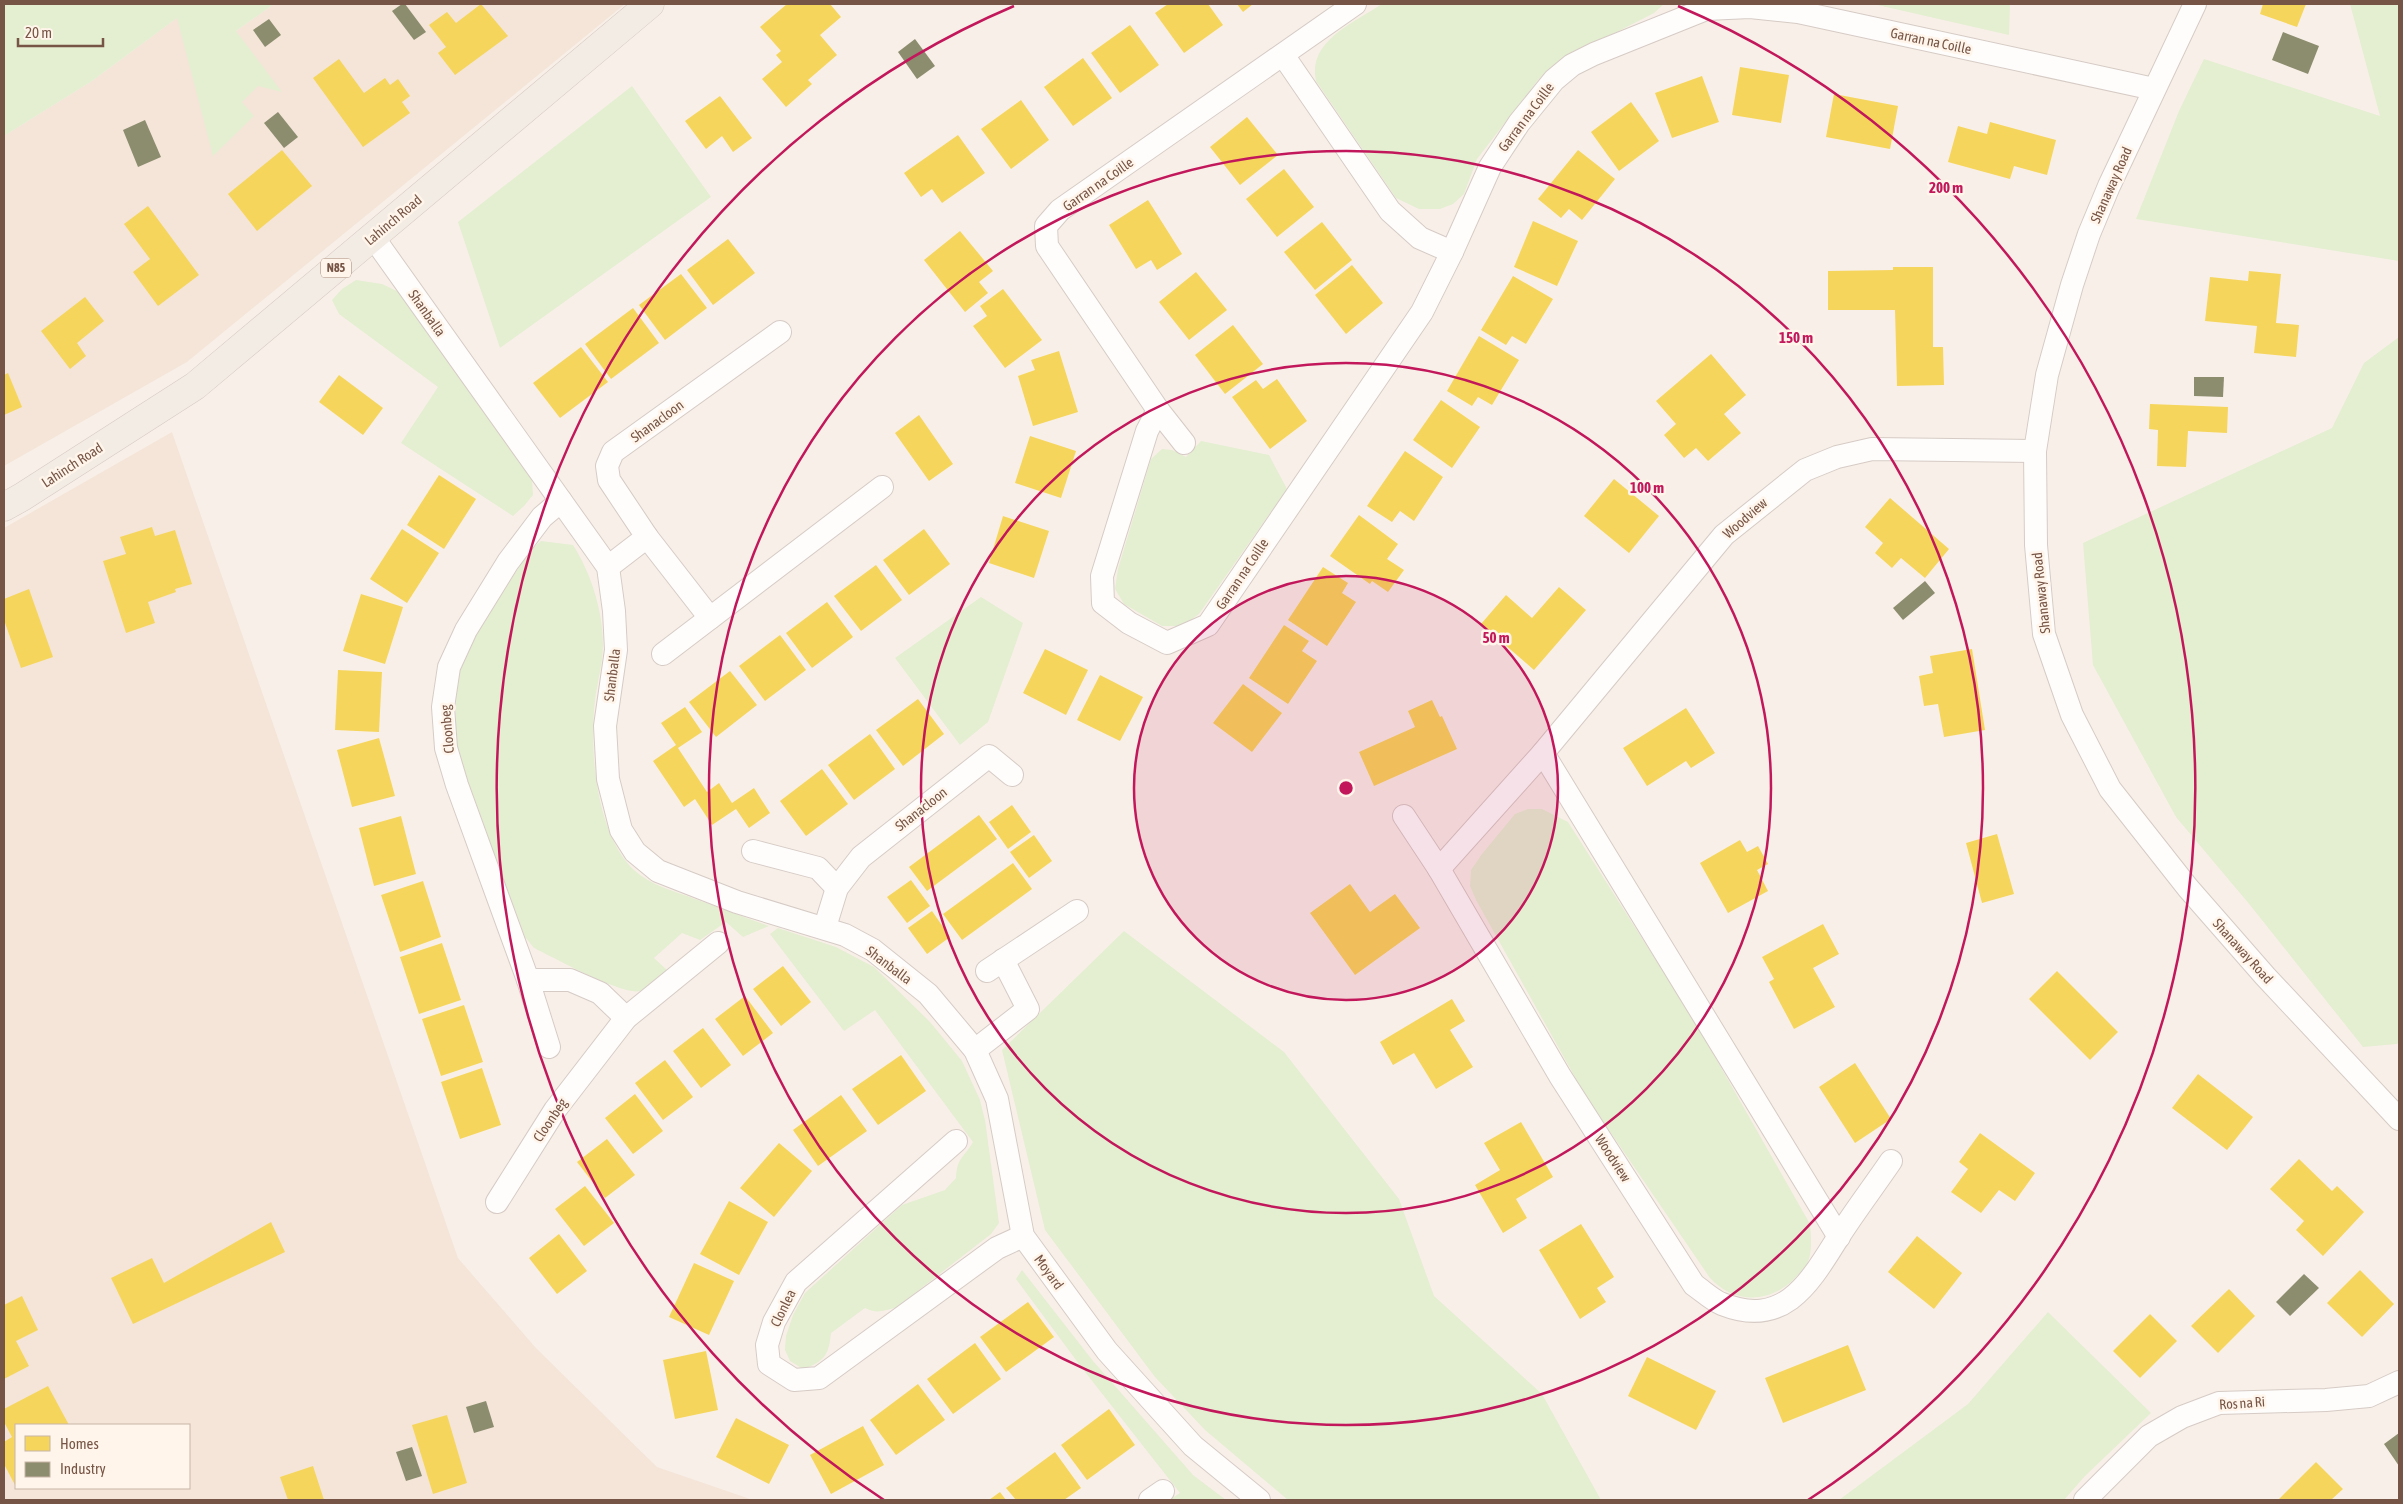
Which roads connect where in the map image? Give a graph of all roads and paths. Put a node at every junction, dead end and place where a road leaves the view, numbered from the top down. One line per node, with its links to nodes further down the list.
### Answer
1 (650, 4): 7 (main road, Lahinch Road / N85)
2 (1355, 4): 5 (street, Garran na Coille)
3 (2195, 4): 6 (street, Shanaway Road)
4 (1707, 6): 6 (street, Garran na Coille); 8 (street, Garran na Coille)
5 (1283, 55): 8 (street); 10 (street, Garran na Coille)
6 (2154, 90): 12 (street, Shanaway Road)
7 (373, 237): 14 (street, Shanballa); 15 (main road, Lahinch Road / N85)
8 (1452, 252): 10 (street, Garran na Coille)
9 (780, 332): 16 (street, Shanacloon)
10 (1158, 410): 11 (street, Garran na Coille)
11 (1184, 443)
12 (2035, 451): 20 (street, Woodview); 34 (street, Shanaway Road)
13 (882, 487): 18 (street)
14 (561, 501): 17 (street, Shanballa); 29 (street, Cloonbeg)
15 (4, 507)
16 (648, 537): 17 (street); 18 (street, Shanacloon)
17 (608, 567): 27 (street, Shanballa)
18 (710, 618): 19 (street)
19 (663, 654)
20 (1543, 753): 24 (street, Woodview); 39 (street)
21 (1012, 775): 25 (street, Shanacloon)
22 (1404, 816): 24 (street, Woodview)
23 (753, 851): 25 (street)
24 (1439, 869): 39 (street, Woodview)
25 (837, 888): 27 (street, Shanacloon)
26 (1077, 911): 33 (street)
27 (825, 927): 30 (street, Shanballa)
28 (718, 943): 31 (street, Cloonbeg)
29 (528, 980): 31 (street); 32 (street, Cloonbeg)
30 (928, 994): 33 (street, Moyard)
31 (626, 1018): 37 (street, Cloonbeg)
32 (549, 1047)
33 (975, 1050): 38 (street, Moyard)
34 (2399, 1119)
35 (956, 1141): 38 (street, Clonlea)
36 (1891, 1161): 39 (street, Woodview)
37 (497, 1202)
38 (1023, 1236): 41 (street, Moyard)
39 (1839, 1237)
40 (2399, 1382): 42 (street, Ros na Ri)
41 (1259, 1500)
42 (2085, 1500)

